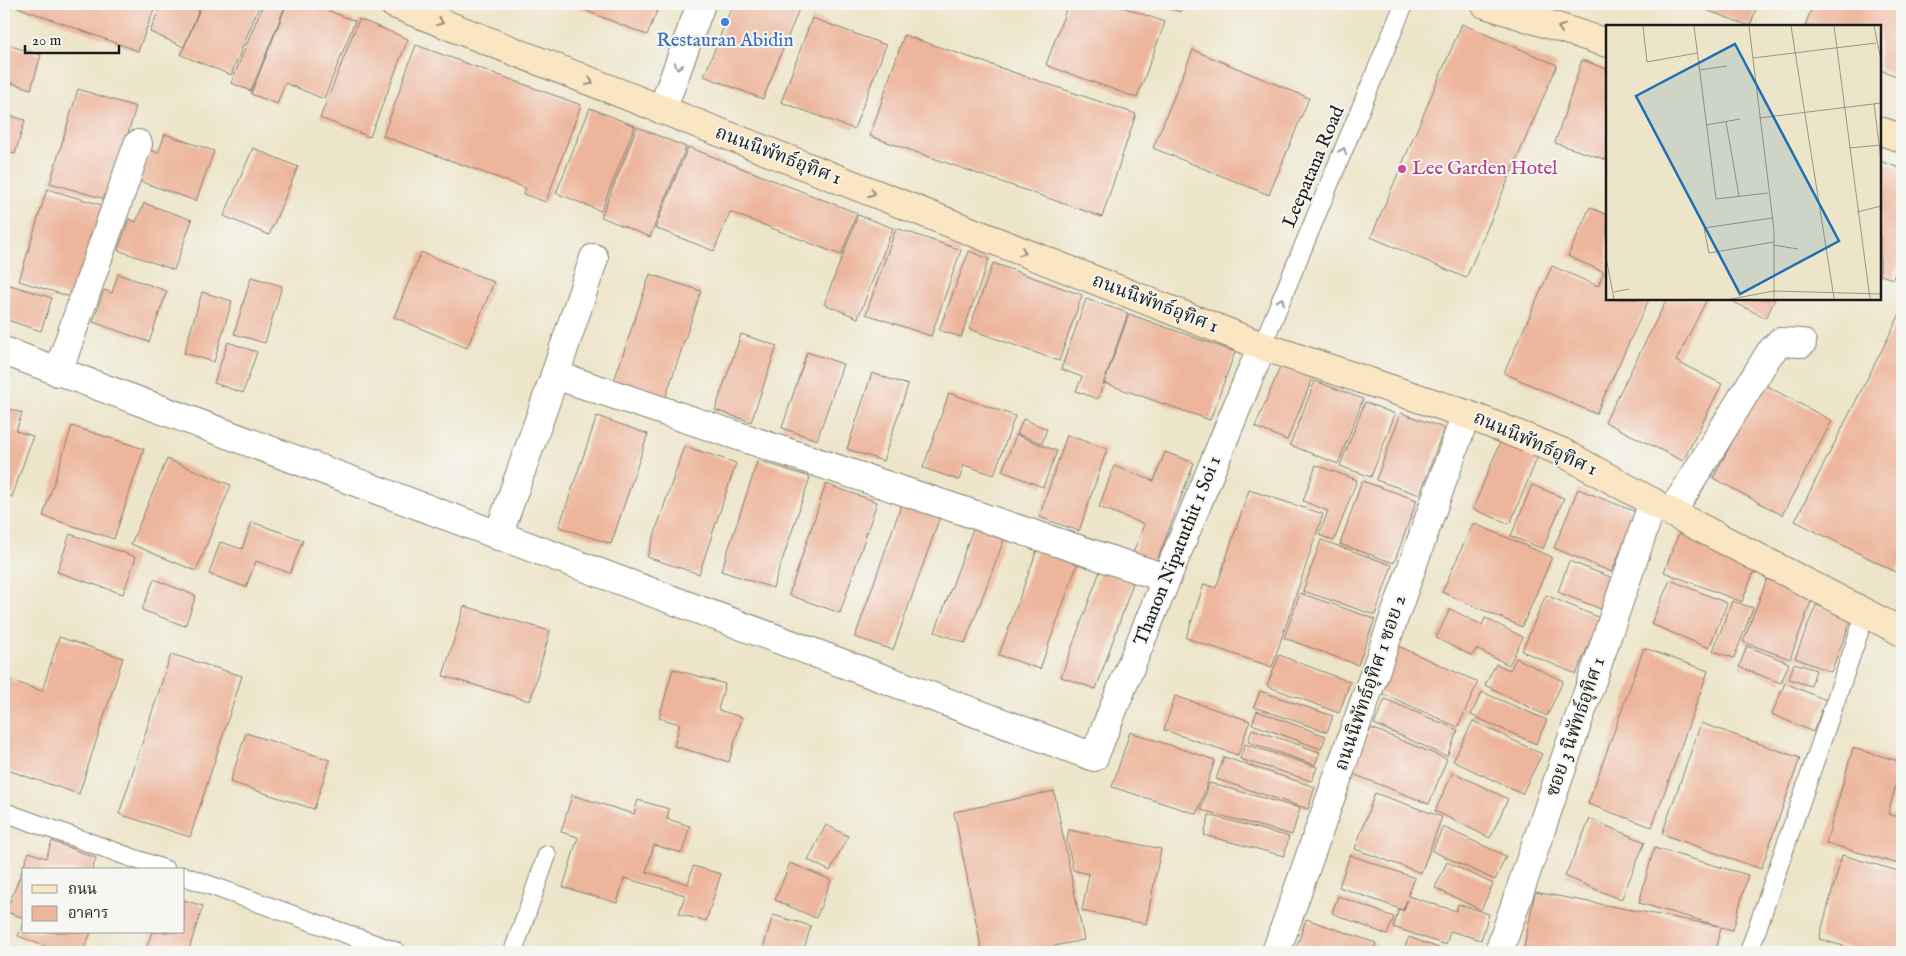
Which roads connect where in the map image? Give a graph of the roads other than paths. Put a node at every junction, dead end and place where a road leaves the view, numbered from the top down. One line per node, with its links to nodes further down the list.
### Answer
1 (394, 4): 6 (street, ถนนนิพัทธ์อุทิศ 1, one-way to 6)
2 (701, 4): 6 (street, one-way to 6)
3 (1404, 4): 12 (lane, Leepatana Road, one-way to 3)
4 (1485, 4): 5 (street, one-way to 4)
5 (1606, 43)
6 (662, 110): 12 (street, ถนนนิพัทธ์อุทิศ 1, one-way to 12)
7 (1881, 131): 8 (street)
8 (1902, 138)
9 (138, 144): 14 (street)
10 (594, 258): 15 (street)
11 (1802, 343): 17 (street, ซอย 3 นิพัทธ์อุทิศ 1)
12 (1262, 346): 16 (street, ถนนนิพัทธ์อุทิศ 1); 19 (street, Thanon Nipatuthit 1 Soi 1)
13 (4, 351): 14 (street)
14 (58, 372): 18 (street)
15 (555, 375): 18 (street); 19 (street)
16 (1466, 414): 17 (street, ถนนนิพัทธ์อุทิศ 1); 28 (street, ถนนนิพัทธ์อุทิศ 1 ซอย 2)
17 (1661, 507): 20 (street, ถนนนิพัทธ์อุทิศ 1); 29 (street, ซอย 3 นิพัทธ์อุทิศ 1)
18 (498, 536): 19 (street, Thanon Nipatuthit 1 Soi 1)
19 (1165, 578)
20 (1866, 612): 21 (street, ถนนนิพัทธ์อุทิศ 1); 30 (lane)
21 (1902, 632)
22 (4, 812): 24 (lane)
23 (547, 855): 27 (lane)
24 (160, 868)
25 (185, 876): 26 (lane)
26 (397, 952)
27 (513, 952)
28 (1276, 952)
29 (1499, 952)
30 (1749, 952)

